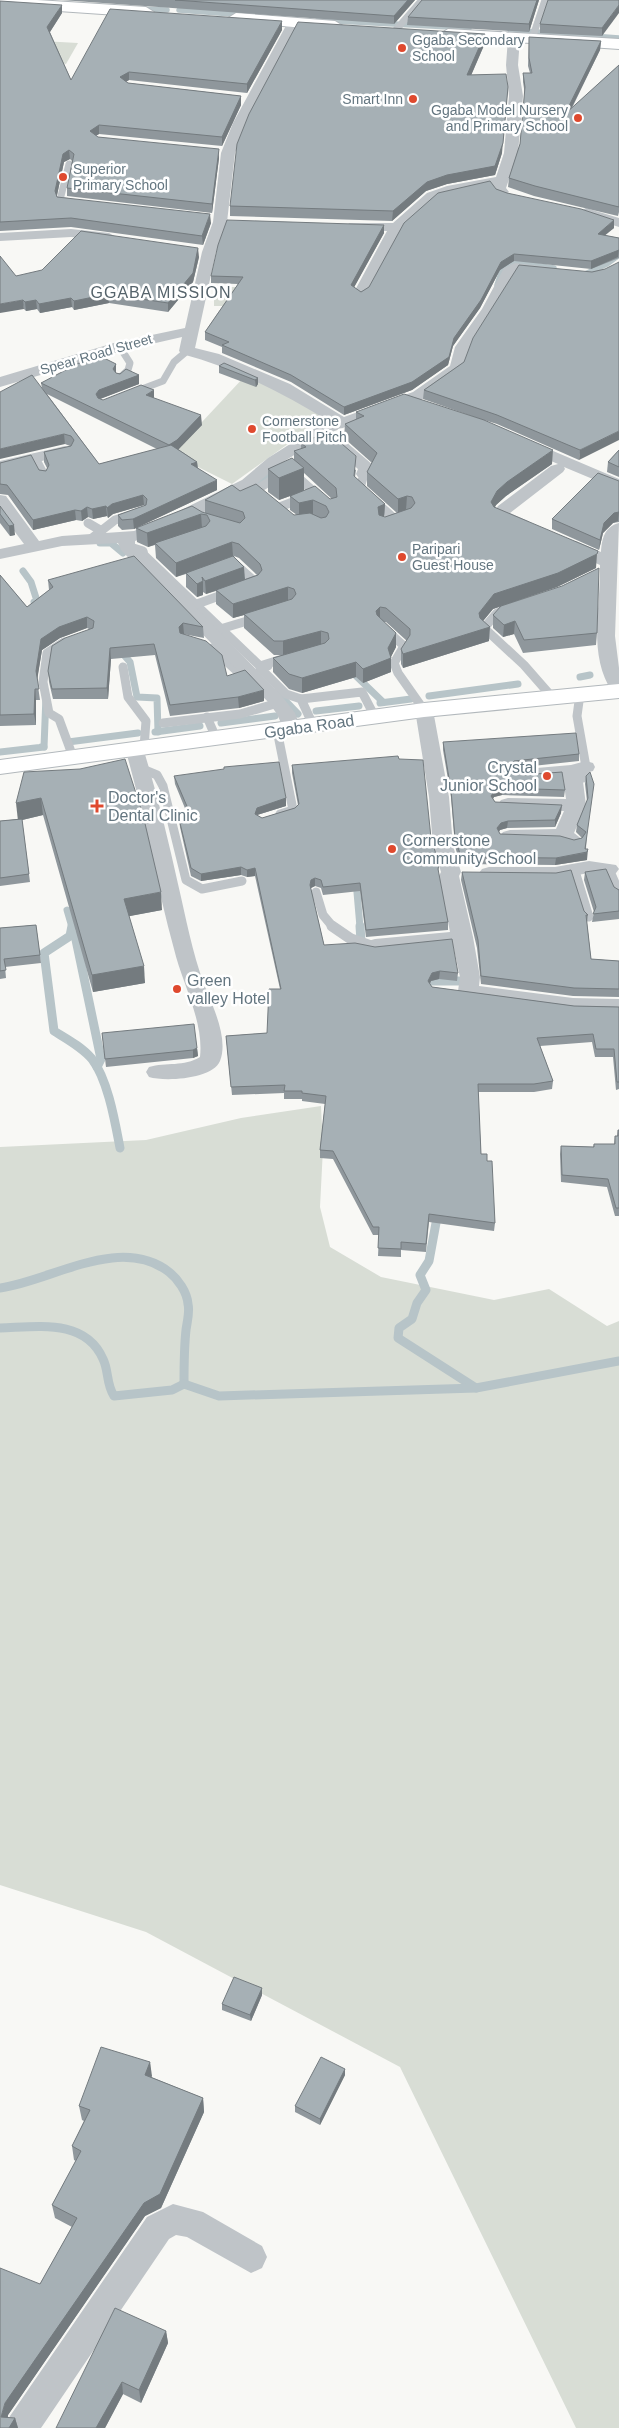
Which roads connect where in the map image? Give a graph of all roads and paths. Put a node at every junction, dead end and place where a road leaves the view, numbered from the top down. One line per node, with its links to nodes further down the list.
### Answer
1 (422, 0): 10 (lane)
2 (545, 0): 14 (lane)
3 (0, 2): 4 (street)
4 (31, 2): 5 (street)
5 (166, 14)
6 (221, 17): 7 (street)
7 (294, 22): 8 (street); 17 (street)
8 (349, 27)
9 (376, 29): 10 (street)
10 (395, 31): 11 (street)
11 (415, 32)
12 (435, 33): 13 (street)
13 (514, 38): 14 (street); 19 (street)
14 (532, 39): 15 (street)
15 (619, 44)
16 (235, 98): 17 (street)
17 (254, 100): 29 (street)
18 (69, 164): 21 (lane)
19 (501, 180): 20 (street); 25 (street)
20 (516, 197)
21 (80, 203)
22 (577, 210): 23 (street)
23 (619, 223)
24 (338, 225): 25 (street)
25 (396, 227): 31 (street)
26 (0, 237): 27 (street)
27 (120, 240)
28 (192, 250): 29 (street)
29 (209, 252): 32 (street)
30 (564, 273): 38 (street)
31 (360, 294)
32 (192, 331): 33 (street, Spear Road Street); 34 (street)
33 (123, 345): 35 (lane); 36 (street, Spear Road Street)
34 (187, 350): 37 (lane); 40 (street)
35 (119, 378)
36 (0, 382)
37 (123, 395)
38 (402, 400): 39 (street); 40 (street)
39 (431, 410)
40 (343, 423): 41 (street)
41 (323, 430): 45 (street); 49 (street)
42 (508, 437): 50 (street)
43 (64, 451): 44 (street)
44 (35, 458): 46 (street); 48 (lane)
45 (281, 465): 51 (street); 52 (lane)
46 (0, 466)
47 (557, 469): 61 (street)
48 (44, 474)
49 (364, 474): 57 (lane)
50 (619, 485)
51 (252, 486): 52 (lane); 63 (street)
52 (316, 493): 54 (lane)
53 (0, 500): 64 (street)
54 (325, 501)
55 (142, 511): 60 (lane)
56 (408, 516): 57 (lane)
57 (397, 520): 58 (lane)
58 (383, 525)
59 (619, 528): 67 (street)
60 (93, 530): 63 (street); 64 (street)
61 (540, 532)
62 (557, 540): 67 (street)
63 (126, 542): 68 (lane); 72 (street)
64 (33, 545): 65 (street)
65 (0, 554)
66 (226, 565): 68 (lane)
67 (604, 565): 76 (street)
68 (197, 604): 72 (lane)
69 (518, 605): 78 (lane)
70 (265, 615): 72 (lane)
71 (382, 627): 81 (lane)
72 (212, 634): 75 (street); 75 (lane)
73 (72, 640): 87 (lane)
74 (123, 667): 86 (lane)
75 (259, 677): 79 (lane); 80 (street)
76 (619, 690): 77 (street, Ggaba Road)
77 (580, 694): 78 (street, Ggaba Road); 89 (lane)
78 (552, 697): 81 (street, Ggaba Road)
79 (301, 699): 82 (lane); 85 (lane)
80 (278, 703): 84 (lane); 85 (street)
81 (424, 710): 82 (street, Ggaba Road); 97 (street)
82 (375, 717): 85 (street, Ggaba Road)
83 (162, 723): 84 (lane)
84 (212, 728): 85 (street, Ggaba Road); 86 (street, Ggaba Road)
85 (294, 728): 93 (lane)
86 (139, 755): 87 (street, Ggaba Road); 98 (lane); 105 (street)
87 (73, 757): 88 (street, Ggaba Road)
88 (0, 767)
89 (581, 772): 90 (street); 92 (street)
90 (521, 774)
91 (502, 804): 92 (street)
92 (576, 805): 94 (street)
93 (269, 818)
94 (508, 836)
95 (609, 869): 96 (street); 100 (lane)
96 (575, 871): 97 (street); 101 (lane)
97 (451, 872): 102 (street)
98 (242, 881)
99 (316, 892): 103 (lane)
100 (619, 892)
101 (589, 917)
102 (463, 937): 103 (street); 104 (street)
103 (375, 946)
104 (619, 1006)
105 (157, 1072)
106 (251, 2257): 107 (street)
107 (22, 2428)

